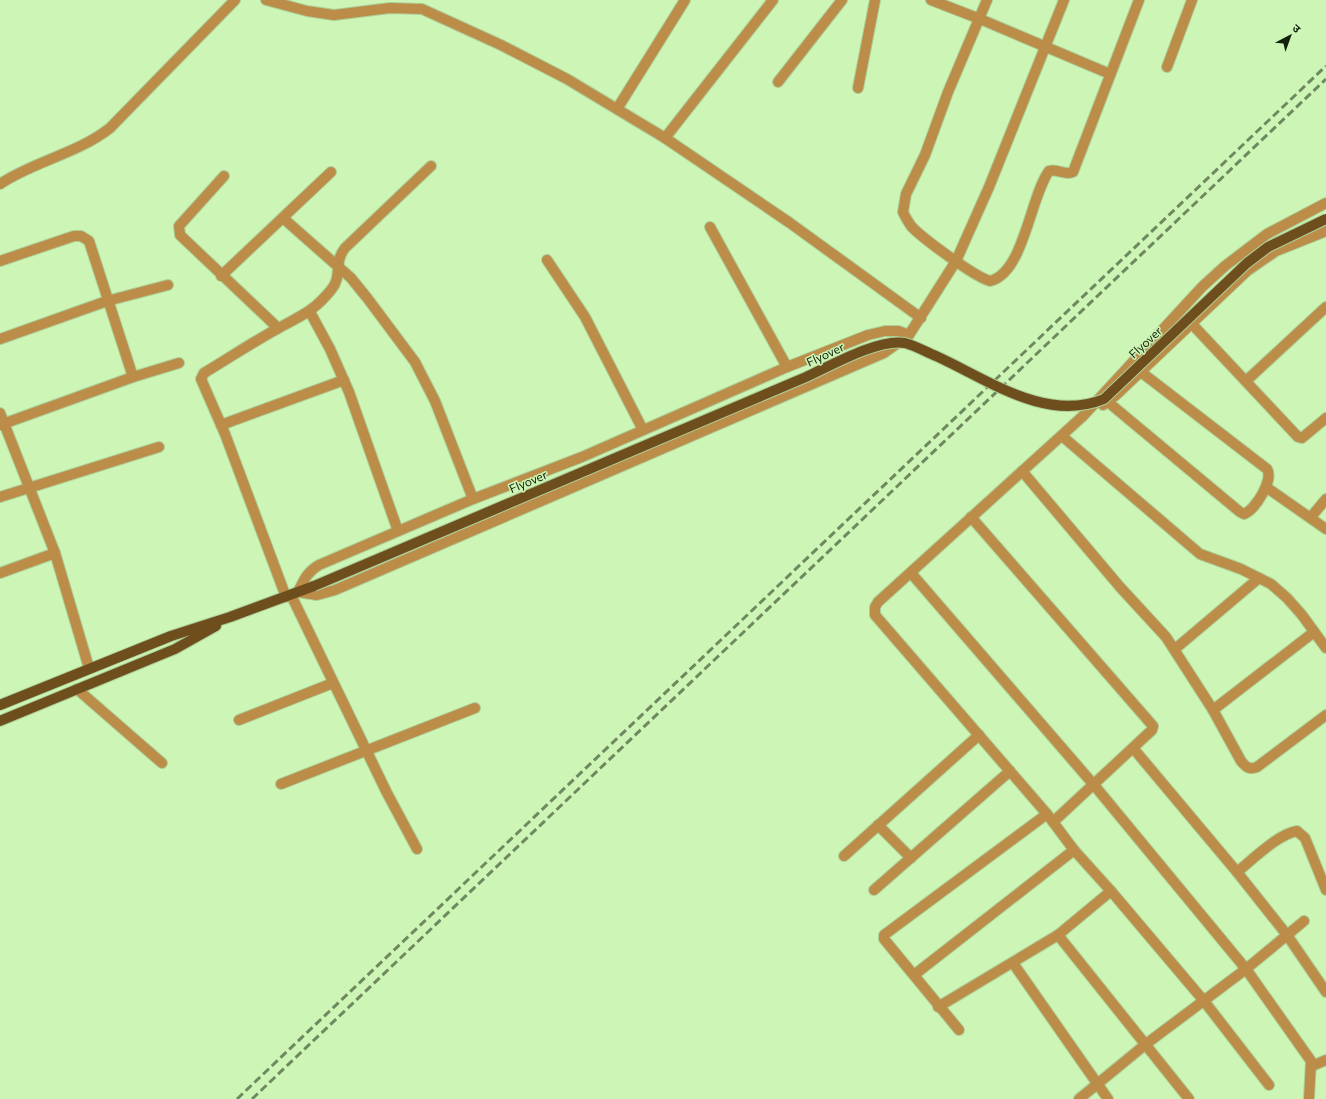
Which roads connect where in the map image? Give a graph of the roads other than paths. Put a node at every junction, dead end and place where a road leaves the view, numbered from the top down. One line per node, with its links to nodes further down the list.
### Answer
1 (235, 0): 23 (street)
2 (266, 0): 18 (street)
3 (685, 0): 18 (street)
4 (773, 0): 19 (street)
5 (842, 0): 16 (street)
6 (875, 0): 17 (street)
7 (931, 0): 12 (street)
8 (987, 0): 12 (street)
9 (1064, 0): 13 (street)
10 (1138, 0): 15 (street)
11 (1192, 0): 14 (street)
12 (980, 18): 13 (street); 31 (street)
13 (1046, 46): 15 (street); 31 (street)
14 (1166, 67)
15 (1110, 74): 31 (street)
16 (778, 82)
17 (858, 88)
18 (617, 109): 19 (street)
19 (665, 138): 38 (street)
20 (432, 166): 32 (street)
21 (331, 172): 25 (street)
22 (224, 176): 33 (street)
23 (0, 184)
24 (1326, 203): 51 (street)
25 (283, 218): 32 (street); 33 (street)
26 (1326, 219): 72 (main road, Flyover, bridge)
27 (710, 227): 44 (street)
28 (1326, 231): 39 (street)
29 (547, 260): 55 (street)
30 (0, 261): 35 (street)
31 (956, 261): 38 (street)
32 (338, 265): 37 (street); 62 (street)
33 (221, 276): 40 (street)
34 (168, 285): 35 (street)
35 (107, 301): 42 (street); 46 (street)
36 (1326, 307): 48 (street)
37 (310, 312): 40 (street); 47 (street)
38 (921, 318): 41 (street)
39 (1191, 323): 45 (street); 48 (street)
40 (278, 328): 54 (street)
41 (909, 335): 44 (street); 72 (street)
42 (0, 340)
43 (179, 363): 46 (street)
44 (787, 367): 55 (street)
45 (1141, 372): 49 (street); 59 (street)
46 (133, 377): 53 (street)
47 (344, 380): 54 (street); 67 (street)
48 (1246, 381): 52 (street)
49 (1108, 402): 51 (street); 59 (street)
50 (0, 413): 53 (street)
51 (1083, 416): 56 (street)
52 (1326, 418)
53 (2, 425): 60 (street)
54 (221, 425): 72 (street)
55 (643, 430): 62 (street)
56 (1062, 436): 58 (street); 71 (street)
57 (159, 447): 60 (street)
58 (1022, 471): 64 (street); 76 (street)
59 (1266, 487): 65 (street)
60 (29, 488): 61 (street); 68 (street)
61 (0, 497)
62 (473, 499): 67 (street)
63 (1326, 499): 65 (street)
64 (971, 517): 70 (street); 87 (street)
65 (1311, 517): 66 (street)
66 (1326, 529)
67 (398, 531): 72 (street)
68 (55, 553): 69 (street); 77 (street)
69 (0, 573)
70 (911, 573): 86 (street); 92 (street)
71 (1259, 578): 74 (street); 76 (street)
72 (291, 595): 73 (main road, Flyover); 78 (street)
73 (230, 617): 77 (main road); 79 (main road)
74 (1314, 632): 75 (street); 82 (street)
75 (1326, 648)
76 (1175, 649): 82 (street)
77 (89, 668): 80 (main road)
78 (333, 683): 84 (street); 88 (street)
79 (77, 689): 85 (main road); 89 (street)
80 (0, 705)
81 (475, 708): 88 (street)
82 (1213, 710): 83 (street)
83 (1326, 715)
84 (239, 720)
85 (0, 721)
86 (979, 735): 90 (street); 94 (street)
87 (1133, 748): 92 (street); 99 (street)
88 (367, 751): 91 (street); 95 (street)
89 (162, 763)
90 (1010, 771): 93 (street); 98 (street)
91 (282, 784)
92 (1094, 785): 93 (street); 107 (street)
93 (1050, 818): 96 (street); 108 (street)
94 (878, 826): 97 (street); 98 (street)
95 (417, 849)
96 (1074, 850): 102 (street); 108 (street)
97 (844, 856)
98 (912, 858): 100 (street)
99 (1237, 872): 101 (street); 105 (street)
100 (874, 890)
101 (1326, 890)
102 (1111, 891): 104 (street); 110 (street)
103 (1304, 921): 105 (street)
104 (1058, 935): 106 (street); 113 (street)
105 (1287, 935): 107 (street); 109 (street)
106 (1013, 963): 111 (street); 116 (street)
107 (1246, 969): 110 (street); 115 (street)
108 (914, 975): 111 (street)
109 (1326, 992)
110 (1204, 1001): 113 (street); 117 (street)
111 (938, 1007): 112 (street)
112 (959, 1030)
113 (1146, 1044): 116 (street); 120 (street)
114 (1326, 1060): 115 (street)
115 (1312, 1066): 121 (street)
116 (1098, 1083): 118 (street); 119 (street)
117 (1269, 1085)
118 (1079, 1099)
119 (1108, 1099)
120 (1189, 1099)
121 (1309, 1099)

